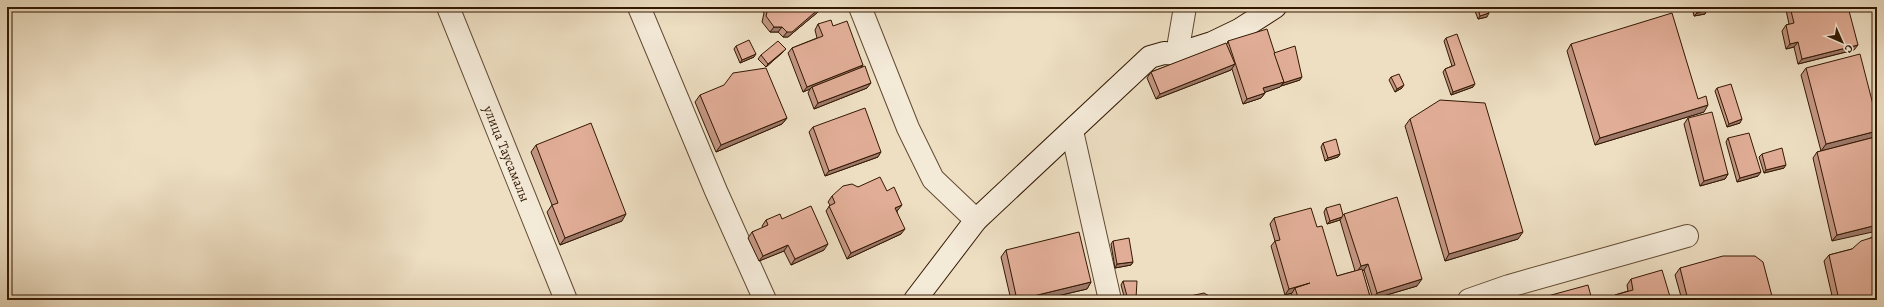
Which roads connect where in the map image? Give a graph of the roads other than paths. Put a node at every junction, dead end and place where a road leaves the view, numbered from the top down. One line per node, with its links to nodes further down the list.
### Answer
1 (448, 7): 10 (street, улица Таусамалы)
2 (639, 7): 11 (street)
3 (860, 7): 8 (street)
4 (1185, 7): 6 (street)
5 (1275, 7): 6 (street)
6 (1178, 54): 7 (street)
7 (1072, 131): 8 (street); 13 (street)
8 (976, 220): 12 (street)
9 (1687, 236): 14 (street)
10 (566, 300)
11 (765, 300)
12 (915, 300)
13 (1110, 300)
14 (1469, 300)

